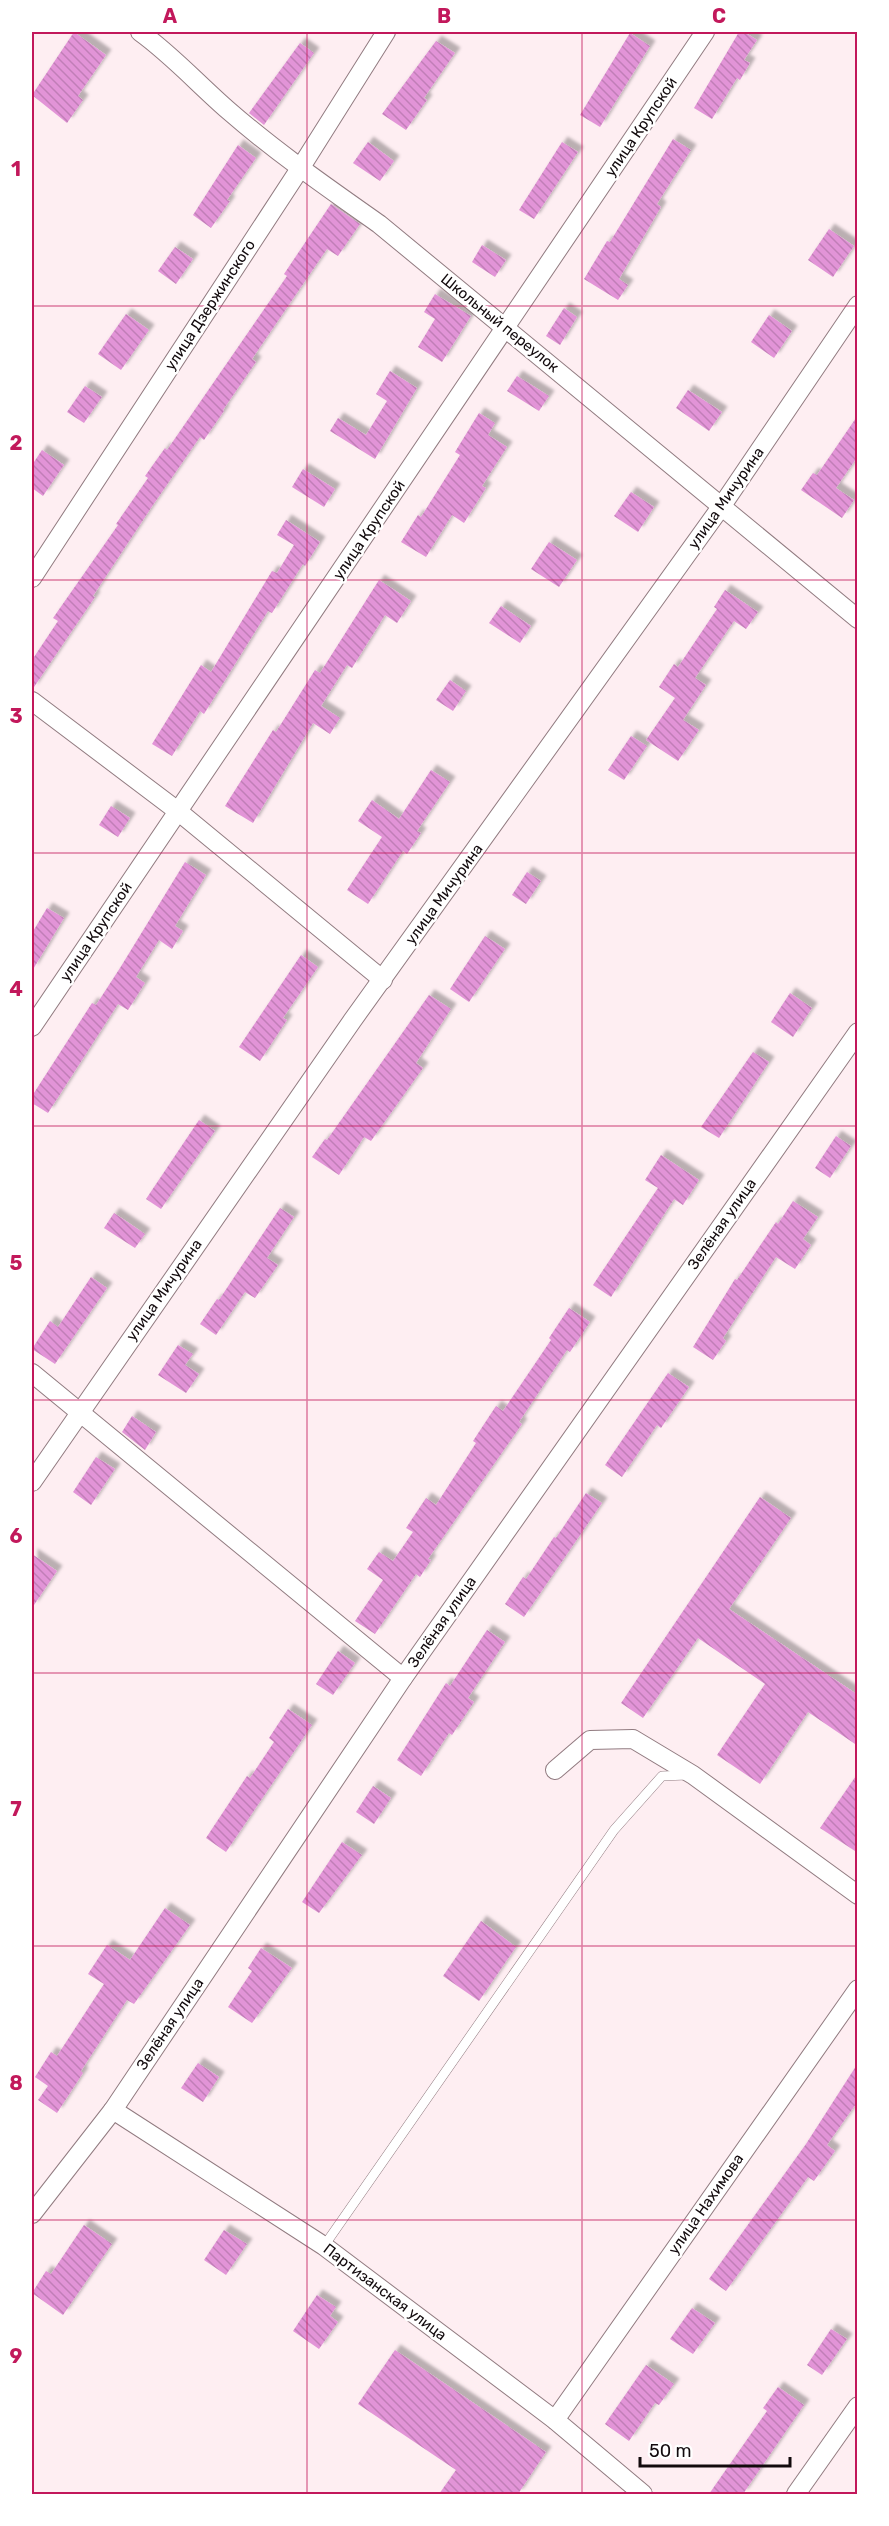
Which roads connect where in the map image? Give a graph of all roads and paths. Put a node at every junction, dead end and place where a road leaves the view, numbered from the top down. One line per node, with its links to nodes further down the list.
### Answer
1 (140, 32): 4 (street, Школьный переулок)
2 (386, 32): 4 (street, улица Дзержинского)
3 (705, 32): 6 (street, улица Крупской)
4 (301, 167): 6 (street, Школьный переулок); 8 (street, улица Дзержинского)
5 (858, 305): 7 (street, улица Мичурина)
6 (505, 328): 7 (street, Школьный переулок); 11 (street, улица Крупской)
7 (721, 507): 9 (street, Школьный переулок); 12 (street, улица Мичурина)
8 (32, 578)
9 (858, 619)
10 (32, 701): 11 (street)
11 (179, 812): 12 (street); 13 (street, улица Крупской)
12 (383, 980): 16 (street, улица Мичурина)
13 (32, 1027)
14 (858, 1032): 18 (street, Зелёная улица)
15 (32, 1374): 16 (street)
16 (78, 1413): 17 (street, улица Мичурина); 18 (street)
17 (32, 1482)
18 (403, 1678): 23 (street, Зелёная улица)
19 (555, 1770): 20 (street)
20 (693, 1775): 21 (street); 25 (lane)
21 (858, 1895)
22 (855, 1999): 27 (street, улица Нахимова)
23 (113, 2110): 24 (street, Зелёная улица); 25 (street, Партизанская улица)
24 (32, 2214)
25 (324, 2246): 27 (street, Партизанская улица)
26 (858, 2406): 29 (street)
27 (555, 2420): 28 (street, Партизанская улица)
28 (643, 2494)
29 (796, 2494)

